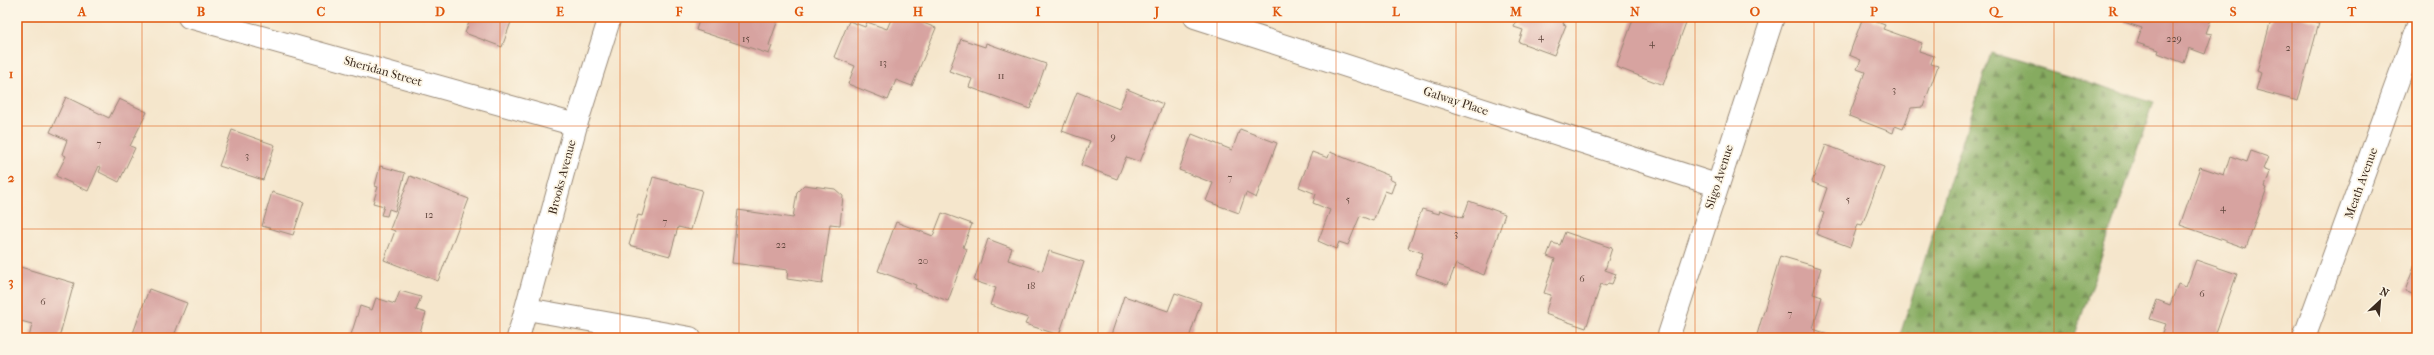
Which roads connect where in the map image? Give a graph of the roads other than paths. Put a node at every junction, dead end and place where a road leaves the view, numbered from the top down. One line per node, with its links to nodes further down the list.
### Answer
1 (189, 17): 6 (street, Sheridan Street)
2 (610, 17): 6 (street, Brooks Avenue)
3 (1195, 17): 7 (street, Galway Place)
4 (1773, 17): 7 (street, Sligo Avenue)
5 (2417, 28): 12 (street, Meath Avenue)
6 (576, 125): 8 (street, Brooks Avenue)
7 (1716, 186): 11 (street, Sligo Avenue)
8 (527, 309): 9 (street, Brooks Avenue); 10 (street)
9 (518, 338)
10 (690, 338)
11 (1668, 338)
12 (2304, 338)

